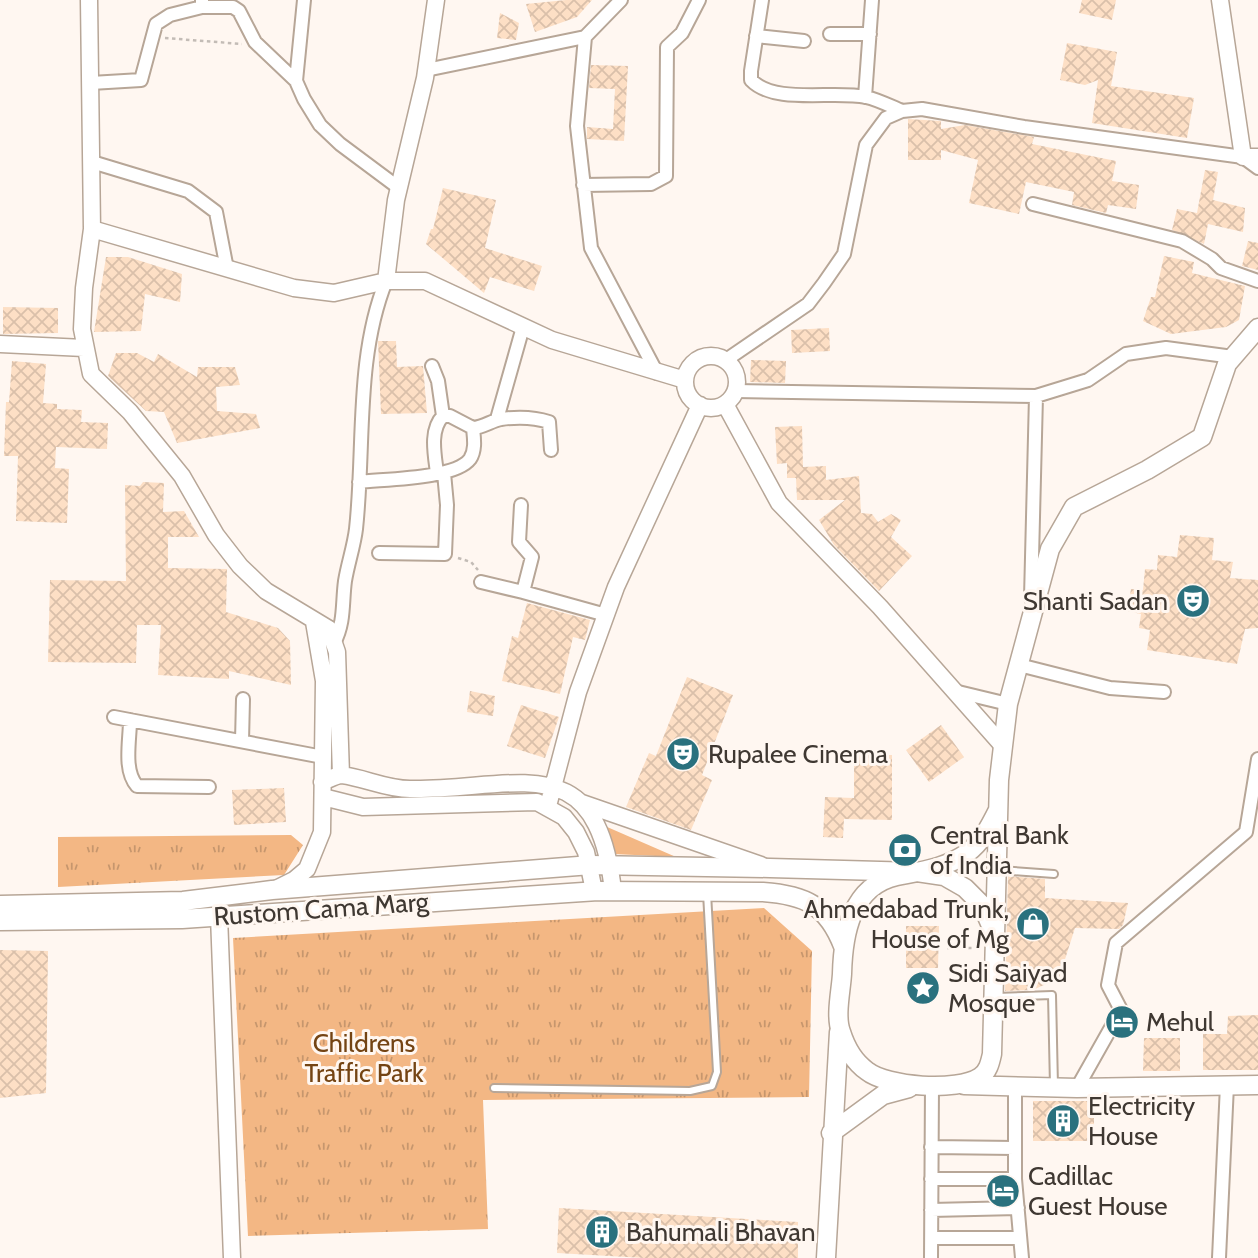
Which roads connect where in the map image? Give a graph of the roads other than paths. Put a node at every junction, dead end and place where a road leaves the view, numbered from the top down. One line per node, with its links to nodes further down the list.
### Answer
1 (89, 0): 17 (street)
2 (304, 0): 16 (street)
3 (436, 0): 15 (street)
4 (621, 0): 13 (street)
5 (699, 0): 23 (street)
6 (762, 0): 12 (street)
7 (872, 0): 11 (street)
8 (1220, 0): 20 (street)
9 (202, 3): 16 (street); 17 (street)
10 (830, 34): 11 (street)
11 (870, 34): 18 (street)
12 (756, 36): 14 (street); 18 (street)
13 (584, 37): 15 (street); 23 (street)
14 (804, 41)
15 (426, 70): 24 (street)
16 (296, 81): 24 (street)
17 (91, 83): 21 (street)
18 (865, 97): 19 (street)
19 (902, 111): 20 (street); 35 (street)
20 (1251, 157): 22 (street)
21 (92, 162): 26 (street); 27 (street)
22 (1258, 168)
23 (583, 185): 37 (street)
24 (399, 188): 28 (street)
25 (1033, 204): 29 (street)
26 (92, 229): 27 (street); 33 (street)
27 (227, 269): 28 (street)
28 (386, 281): 30 (street); 48 (street)
29 (1258, 281)
30 (523, 327): 37 (street); 44 (street)
31 (1258, 328): 34 (main road)
32 (0, 344): 33 (street)
33 (84, 348): 54 (street)
34 (1233, 356): 40 (street); 55 (main road)
35 (726, 360): 38 (street); 39 (street)
36 (432, 366): 43 (street)
37 (657, 373): 38 (street)
38 (685, 380): 42 (street)
39 (736, 391): 40 (street); 41 (street)
40 (1036, 396): 55 (street)
41 (725, 404): 42 (street); 58 (street)
42 (700, 405): 53 (street)
43 (443, 416): 45 (street); 47 (street)
44 (498, 419): 45 (street); 46 (street)
45 (473, 428): 47 (street)
46 (551, 450)
47 (441, 473): 48 (street); 50 (street)
48 (359, 482): 56 (street)
49 (521, 505): 52 (street)
50 (379, 553)
51 (481, 582): 52 (street)
52 (523, 592): 53 (street)
53 (606, 615): 69 (street)
54 (314, 622): 56 (street); 66 (street)
55 (1030, 624): 57 (main road)
56 (334, 643): 68 (street)
57 (1018, 665): 59 (street); 61 (main road)
58 (954, 691): 61 (street); 65 (street)
59 (1164, 692)
60 (243, 699): 64 (street)
61 (1008, 704): 65 (main road)
62 (114, 717): 63 (street)
63 (130, 720): 64 (street); 70 (street)
64 (242, 741): 66 (street)
65 (1003, 746): 74 (main road)
66 (323, 757): 71 (street)
67 (1258, 759): 100 (street)
68 (341, 775): 69 (street); 71 (street)
69 (553, 786): 72 (street); 73 (street)
70 (209, 787)
71 (322, 789): 73 (street); 81 (street)
72 (582, 803): 76 (street); 77 (street)
73 (548, 806): 75 (street)
74 (998, 810): 78 (main road); 79 (main road)
75 (590, 865): 76 (main road, Rustom Cama Marg); 81 (main road, Rustom Cama Marg); 82 (street)
76 (610, 865): 77 (main road, Rustom Cama Marg); 83 (street)
77 (769, 868): 79 (main road, Rustom Cama Marg)
78 (997, 870): 80 (lane); 89 (main road)
79 (917, 872): 89 (main road, Rustom Cama Marg); 90 (main road)
80 (1054, 874)
81 (272, 890): 86 (main road, Rustom Cama Marg)
82 (594, 891): 83 (main road, Rustom Cama Marg); 87 (main road, Rustom Cama Marg)
83 (613, 891): 84 (main road, Rustom Cama Marg)
84 (707, 891): 90 (main road, Rustom Cama Marg); 98 (lane)
85 (0, 905): 86 (main road)
86 (47, 911): 87 (main road, Rustom Cama Marg); 88 (main road)
87 (219, 916): 110 (street)
88 (0, 922)
89 (994, 942): 91 (main road)
90 (843, 946): 92 (main road)
91 (993, 997): 93 (main road); 99 (lane)
92 (839, 1029): 94 (main road); 101 (main road)
93 (992, 1054): 94 (main road); 97 (main road)
94 (940, 1085): 97 (main road); 101 (main road); 102 (street)
95 (1227, 1085): 96 (main road); 100 (main road); 114 (street)
96 (1258, 1085)
97 (1015, 1087): 99 (main road); 103 (street)
98 (494, 1088)
99 (1054, 1088): 100 (main road)
100 (1077, 1088)
101 (831, 1133): 111 (main road)
102 (932, 1147): 103 (street); 104 (street)
103 (1015, 1148): 105 (street)
104 (931, 1179): 105 (street); 107 (street)
105 (1015, 1179): 106 (street)
106 (1018, 1208): 107 (street); 109 (street)
107 (931, 1210): 108 (street)
108 (931, 1238): 109 (street); 112 (street)
109 (1020, 1238): 113 (street)
110 (232, 1258)
111 (826, 1258)
112 (931, 1258)
113 (1022, 1258)
114 (1219, 1258)

